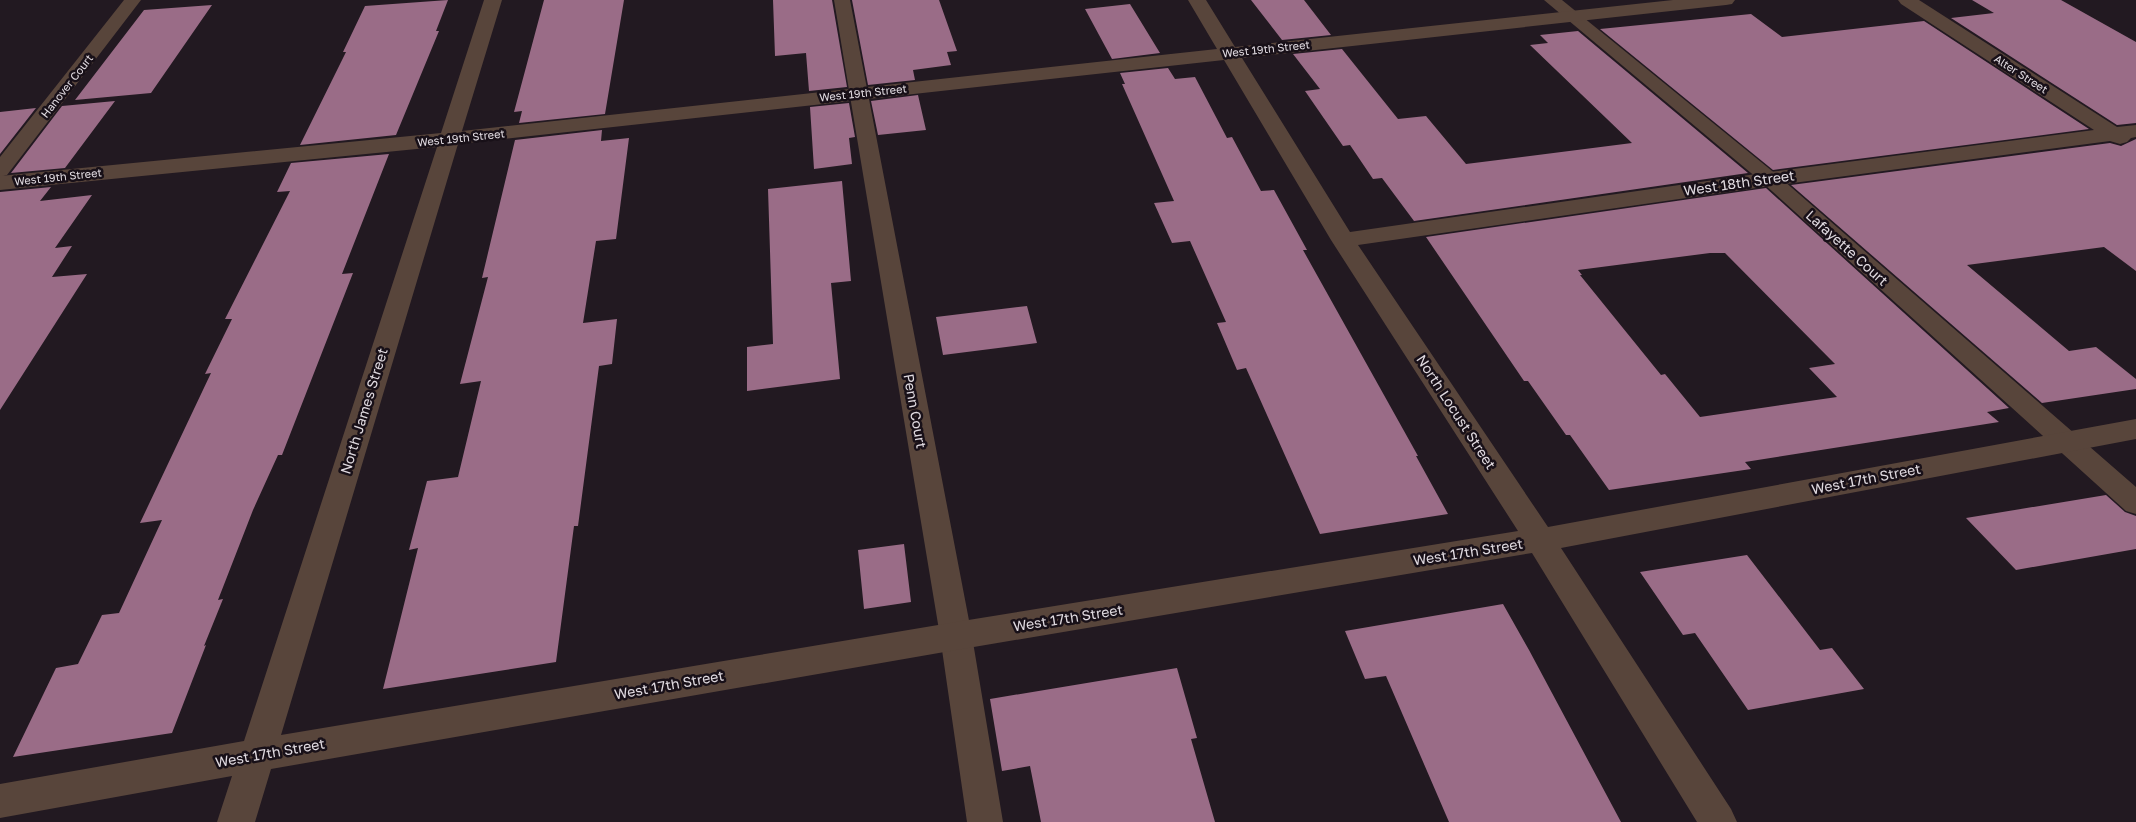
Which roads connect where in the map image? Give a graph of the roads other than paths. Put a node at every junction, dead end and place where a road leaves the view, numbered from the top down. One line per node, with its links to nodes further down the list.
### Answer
1 (133, 0): 15 (lane, Hanover Court)
2 (493, 0): 13 (street, North James Street)
3 (842, 0): 10 (lane, Penn Court)
4 (1196, 0): 9 (street, North Locust Street)
5 (1552, 0): 8 (lane, Lafayette Court)
6 (1726, 0): 8 (street, West 19th Street)
7 (1906, 0): 12 (street, Alter Street)
8 (1570, 16): 9 (street, West 19th Street); 16 (lane, Lafayette Court)
9 (1230, 53): 10 (street, West 19th Street); 18 (street, North Locust Street)
10 (858, 94): 13 (street, West 19th Street); 23 (lane, Penn Court)
11 (2136, 131): 12 (street, West 18th Street)
12 (2113, 134): 14 (street, Alter Street); 16 (street, West 18th Street)
13 (449, 139): 17 (street, West 19th Street); 24 (street, North James Street)
14 (2136, 148)
15 (0, 171)
16 (1770, 179): 18 (street, West 18th Street); 20 (lane, Lafayette Court)
17 (0, 183)
18 (1343, 240): 22 (street, North Locust Street)
19 (2136, 429): 20 (street, West 17th Street)
20 (2066, 441): 21 (lane, Lafayette Court); 22 (street, West 17th Street)
21 (2136, 503)
22 (1540, 540): 23 (street, West 17th Street); 28 (street, North Locust Street)
23 (956, 636): 24 (street, West 17th Street); 27 (lane, Penn Court)
24 (257, 755): 25 (street, West 17th Street); 26 (street, North James Street)
25 (0, 801)
26 (236, 822)
27 (985, 822)
28 (1718, 822)

